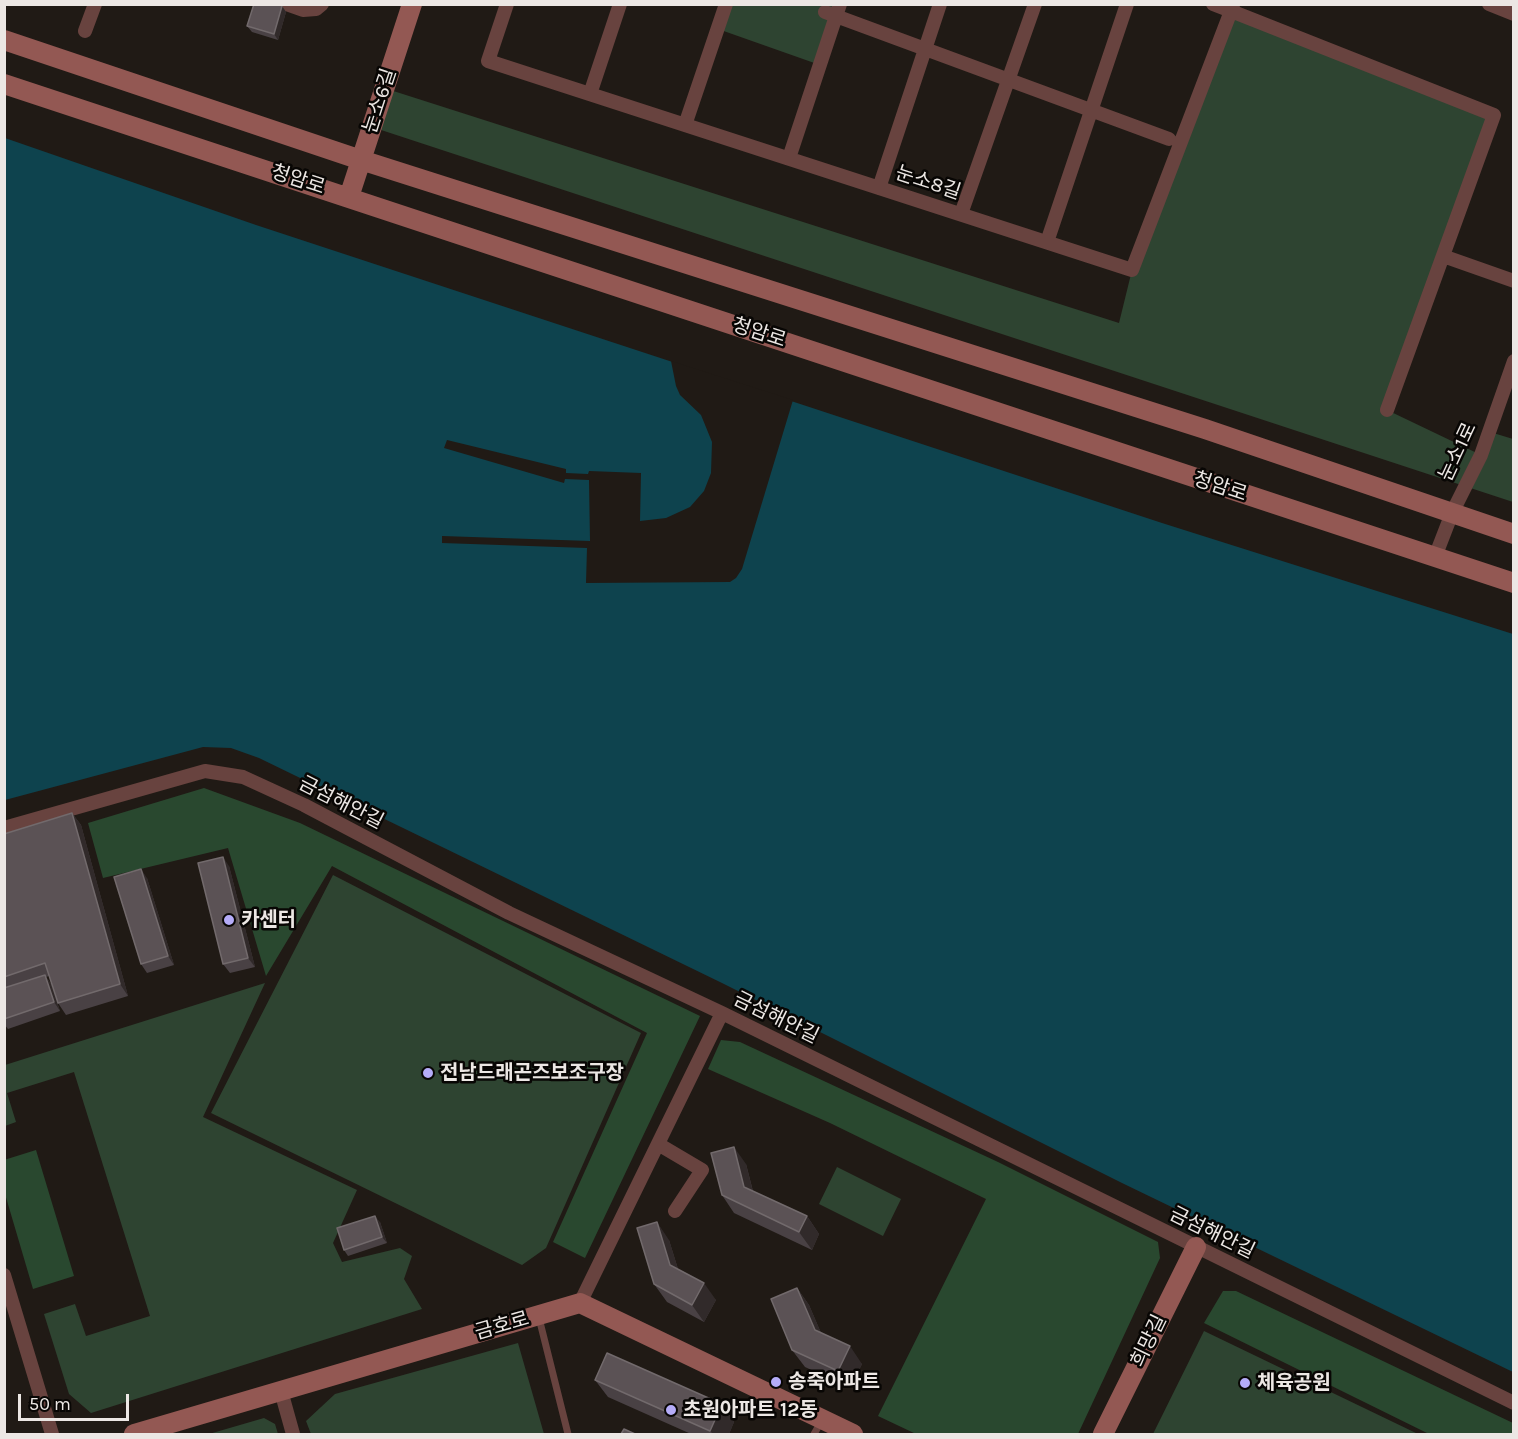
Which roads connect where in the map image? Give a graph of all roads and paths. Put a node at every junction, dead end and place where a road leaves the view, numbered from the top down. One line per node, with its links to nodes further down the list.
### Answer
1 (95, 4): 16 (street)
2 (286, 4): 3 (street)
3 (322, 4)
4 (412, 4): 26 (main road, 눈소6길)
5 (507, 4): 21 (street, 눈소8길)
6 (620, 4): 21 (street)
7 (726, 4): 23 (street)
8 (940, 4): 18 (street)
9 (1035, 4): 19 (street)
10 (1127, 4): 22 (street)
11 (1213, 4): 13 (street)
12 (1489, 4): 15 (street)
13 (1232, 8): 30 (street, 눈소8길); 31 (street)
14 (834, 11): 18 (street); 25 (street)
15 (1514, 14)
16 (85, 31)
17 (4, 40): 26 (main road, 청암로)
18 (925, 49): 19 (street); 27 (street)
19 (1008, 80): 22 (street); 29 (street)
20 (4, 84): 28 (main road, 청암로)
21 (590, 94): 23 (street, 눈소8길)
22 (1092, 111): 24 (street); 30 (street)
23 (685, 125): 25 (street, 눈소8길)
24 (1169, 139)
25 (789, 159): 27 (street, 눈소8길)
26 (361, 160): 28 (main road, 눈소6길); 35 (main road, 청암로)
27 (879, 188): 29 (street, 눈소8길)
28 (349, 196): 37 (main road, 청암로)
29 (961, 214): 30 (street, 눈소8길)
30 (1047, 242)
31 (1443, 256): 32 (street); 34 (street)
32 (1514, 281)
33 (1514, 361): 35 (street, 눈소1로)
34 (1387, 410)
35 (1452, 513): 36 (main road, 청암로); 37 (street, 눈소1로)
36 (1514, 534)
37 (1435, 557): 38 (main road, 청암로)
38 (1514, 583)
39 (4, 828): 40 (street, 금섬해안길)
40 (722, 1013): 41 (street); 43 (street, 금섬해안길)
41 (658, 1144): 42 (street); 45 (street)
42 (675, 1211)
43 (1196, 1248): 48 (street, 금섬해안길); 55 (main road, 희망길)
44 (4, 1275): 50 (street)
45 (580, 1303): 46 (main road, 금호로); 49 (main road)
46 (538, 1316): 47 (main road, 금호로); 53 (lane)
47 (281, 1391): 51 (main road, 금호로); 52 (street)
48 (1514, 1403)
49 (818, 1427): 54 (main road)
50 (52, 1434)
51 (134, 1434)
52 (293, 1434)
53 (568, 1434)
54 (853, 1434)
55 (1103, 1434)

